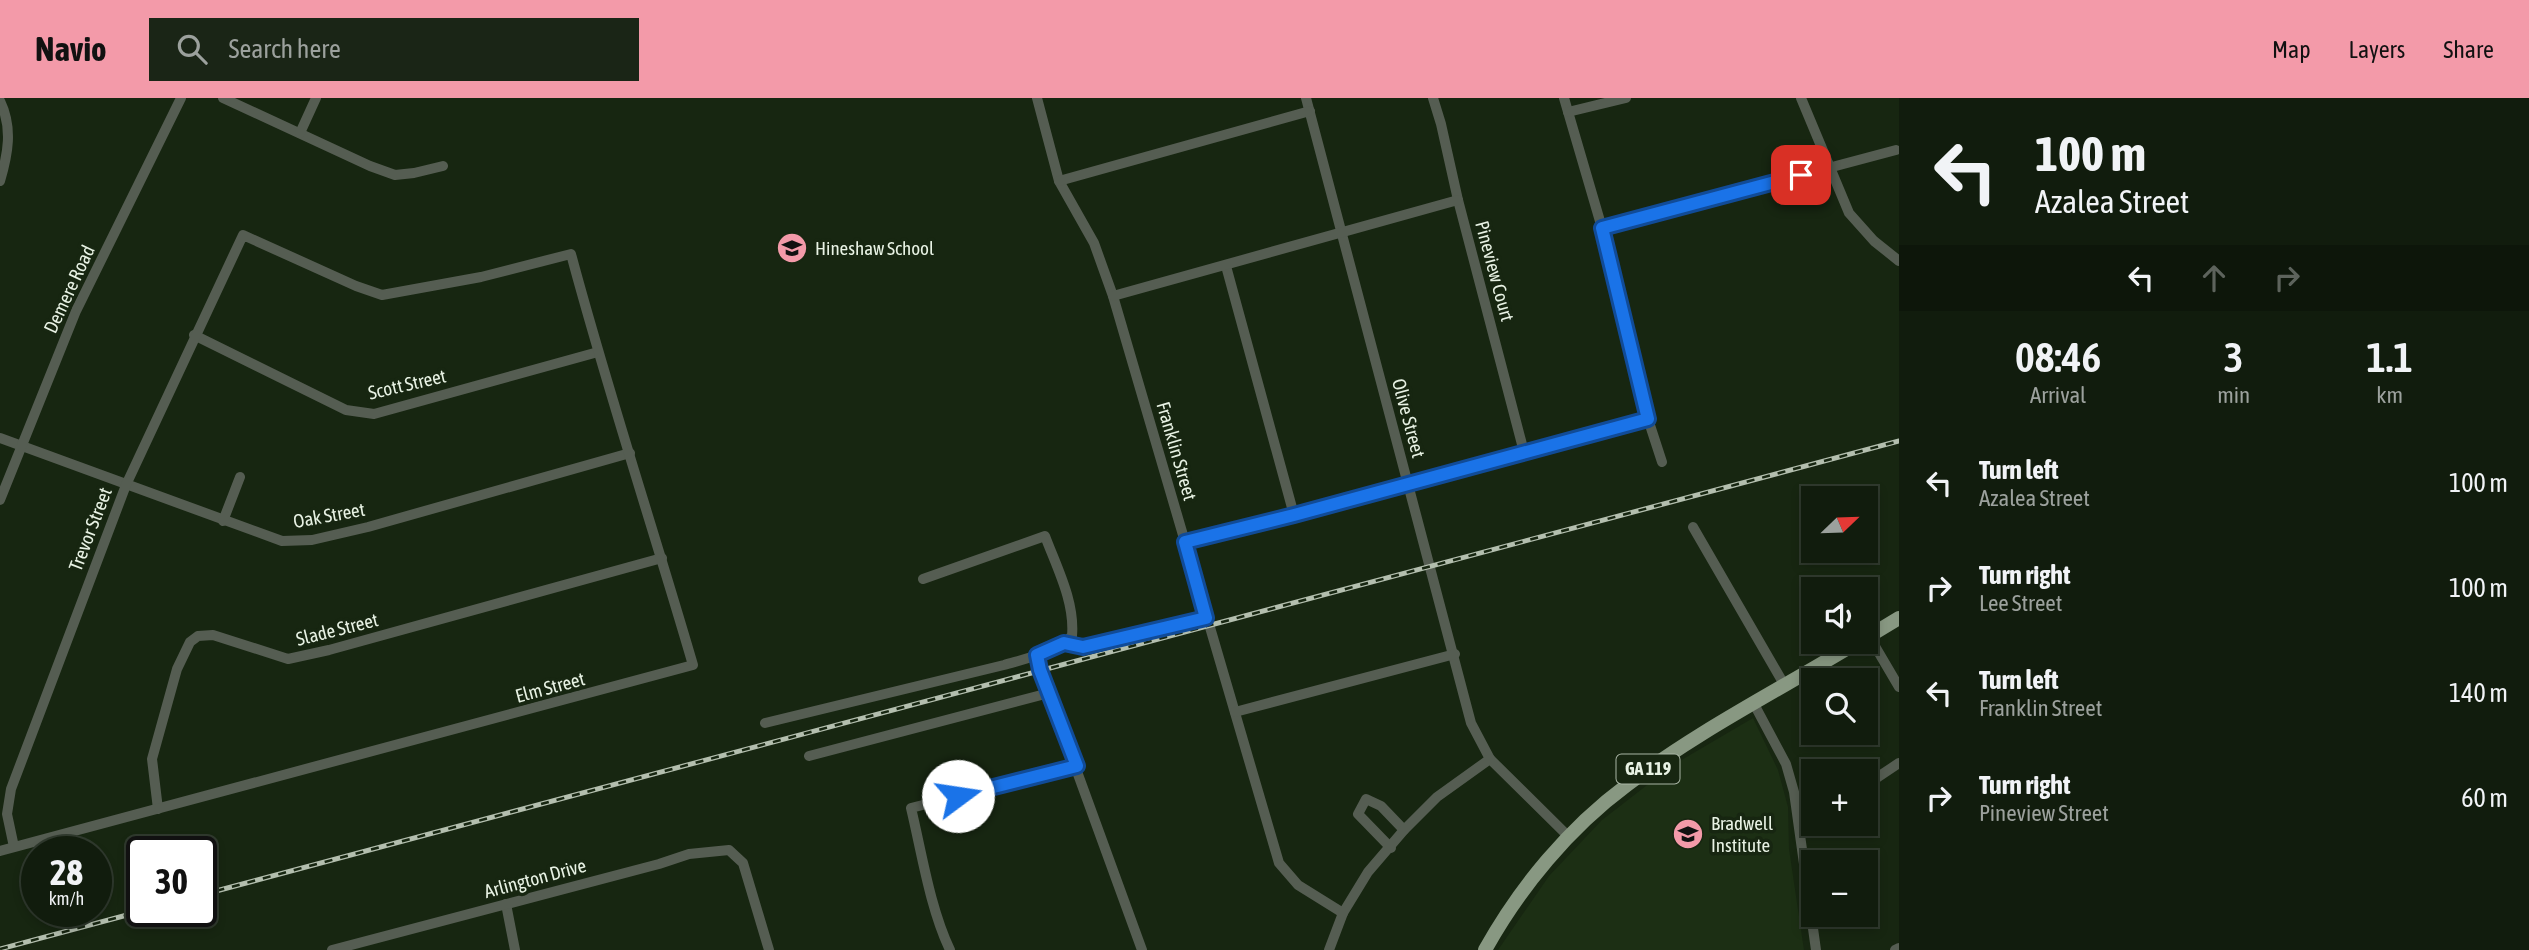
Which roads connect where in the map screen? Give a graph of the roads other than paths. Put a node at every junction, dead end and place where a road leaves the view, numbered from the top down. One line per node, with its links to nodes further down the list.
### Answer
1 (181, 98): 30 (street, Demere Road)
2 (223, 98): 13 (street)
3 (316, 98): 13 (street)
4 (1037, 98): 18 (street, Franklin Street)
5 (1306, 98): 11 (street, Olive Street)
6 (1433, 98): 19 (street, Pineview Court)
7 (1563, 98): 12 (street)
8 (1626, 98): 12 (street)
9 (1801, 98): 16 (street)
10 (0, 101): 17 (street)
11 (1310, 111): 18 (street); 21 (street, Olive Street)
12 (1568, 112): 20 (street)
13 (300, 133): 15 (street)
14 (1896, 149): 16 (street)
15 (443, 166)
16 (1829, 167): 20 (street); 23 (street)
17 (0, 181)
18 (1059, 181): 25 (street, Franklin Street)
19 (1458, 200): 21 (street); 31 (street, Pineview Court)
20 (1602, 228): 28 (street)
21 (1341, 233): 24 (street); 35 (street, Olive Street)
22 (571, 254): 26 (street, Trevor Street); 27 (street, Elm Street)
23 (1899, 261)
24 (1226, 266): 25 (street); 38 (street)
25 (1113, 296): 41 (street, Franklin Street)
26 (194, 335): 27 (street, Scott Street); 36 (street, Trevor Street)
27 (597, 352): 32 (street, Elm Street)
28 (1648, 419): 31 (street); 33 (street)
29 (0, 438): 30 (street, Oak Street)
30 (20, 447): 36 (street, Oak Street); 37 (street, Demere Road)
31 (1524, 452): 35 (street)
32 (631, 453): 39 (street, Oak Street); 42 (street, Elm Street)
33 (1662, 462)
34 (240, 477): 39 (street)
35 (1408, 483): 38 (street); 48 (street, Olive Street)
36 (126, 485): 39 (street, Oak Street); 67 (street, Trevor Street)
37 (0, 500)
38 (1294, 515): 41 (street)
39 (223, 521)
40 (1693, 527): 52 (street)
41 (1185, 542): 44 (street, Franklin Street)
42 (662, 558): 63 (street, Slade Street); 63 (street, Elm Street)
43 (923, 579): 47 (street)
44 (1206, 618): 47 (street); 56 (street, Franklin Street)
45 (1899, 618): 46 (main road, GA 119)
46 (1878, 631)
47 (1064, 643): 51 (street)
48 (1455, 654): 56 (street); 59 (street, Olive Street)
49 (1839, 654): 52 (main road, GA 119)
50 (1875, 654): 53 (street)
51 (1037, 655): 54 (street); 57 (street)
52 (1785, 686): 55 (main road, GA 119)
53 (1899, 687)
54 (1049, 693): 58 (street); 61 (street)
55 (1754, 704): 65 (street); 66 (main road, GA 119)
56 (1235, 712): 71 (street, Franklin Street)
57 (765, 723)
58 (809, 756)
59 (1490, 760): 64 (street); 66 (street, Olive Street)
60 (1899, 763): 62 (street)
61 (1077, 766): 75 (street); 76 (street)
62 (1878, 777)
63 (158, 809): 67 (street, Elm Street)
64 (1404, 830): 68 (street); 68 (street)
65 (1800, 831): 79 (street)
66 (1569, 837): 78 (main road, GA 119)
67 (14, 847): 69 (street, Elm Street)
68 (1391, 848): 71 (street)
69 (0, 851)
70 (506, 904): 72 (street, Arlington Drive); 73 (street); 74 (street, Arlington Drive)
71 (1343, 913): 77 (street)
72 (333, 950)
73 (515, 950)
74 (769, 950)
75 (950, 950)
76 (1142, 950)
77 (1329, 950)
78 (1485, 950)
79 (1816, 950)

